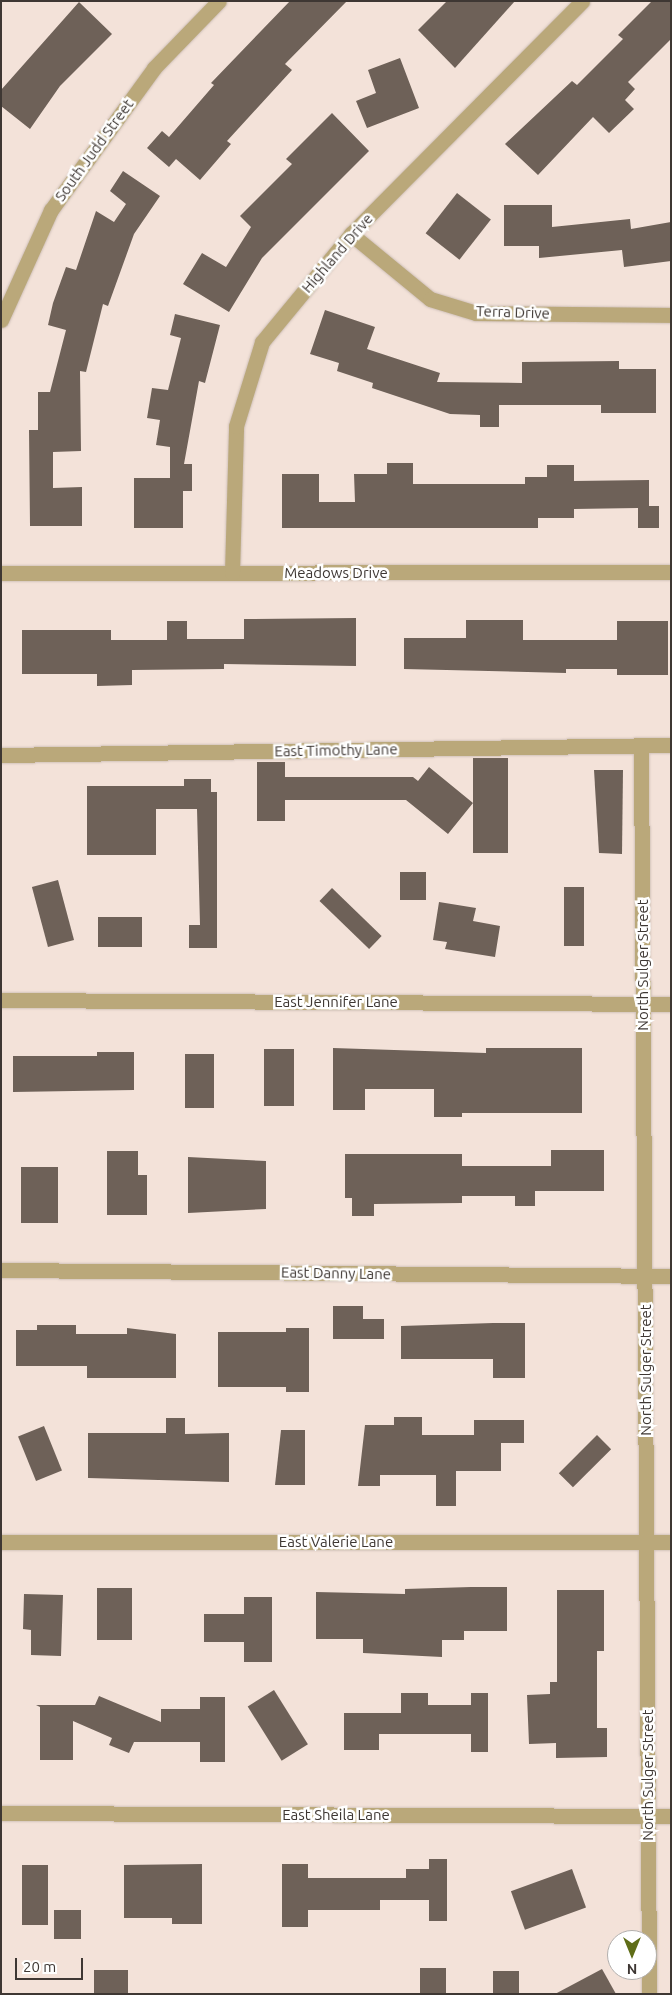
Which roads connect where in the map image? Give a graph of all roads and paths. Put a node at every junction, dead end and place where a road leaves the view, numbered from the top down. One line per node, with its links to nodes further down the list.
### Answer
1 (219, 1): 5 (street, South Judd Street)
2 (582, 1): 3 (street, Highland Drive)
3 (351, 234): 4 (street, Terra Drive); 8 (street, Highland Drive)
4 (671, 315)
5 (1, 320)
6 (671, 572): 8 (street, Meadows Drive)
7 (1, 573): 8 (street, Meadows Drive)
8 (232, 573)
9 (671, 745): 10 (street, East Timothy Lane)
10 (641, 746): 11 (street, East Timothy Lane); 13 (street, North Sulger Street)
11 (1, 755)
12 (1, 1000): 13 (street, East Jennifer Lane)
13 (643, 1004): 14 (street, East Jennifer Lane); 16 (street, North Sulger Street)
14 (671, 1004)
15 (1, 1270): 16 (street, East Danny Lane)
16 (645, 1276): 17 (street, East Danny Lane); 19 (street, North Sulger Street)
17 (671, 1276)
18 (1, 1542): 19 (street, East Valerie Lane)
19 (647, 1542): 20 (street, East Valerie Lane); 22 (street, North Sulger Street)
20 (671, 1542)
21 (1, 1813): 22 (street, East Sheila Lane)
22 (648, 1816): 23 (street, East Sheila Lane); 24 (street, North Sulger Street)
23 (671, 1816)
24 (650, 1994)

